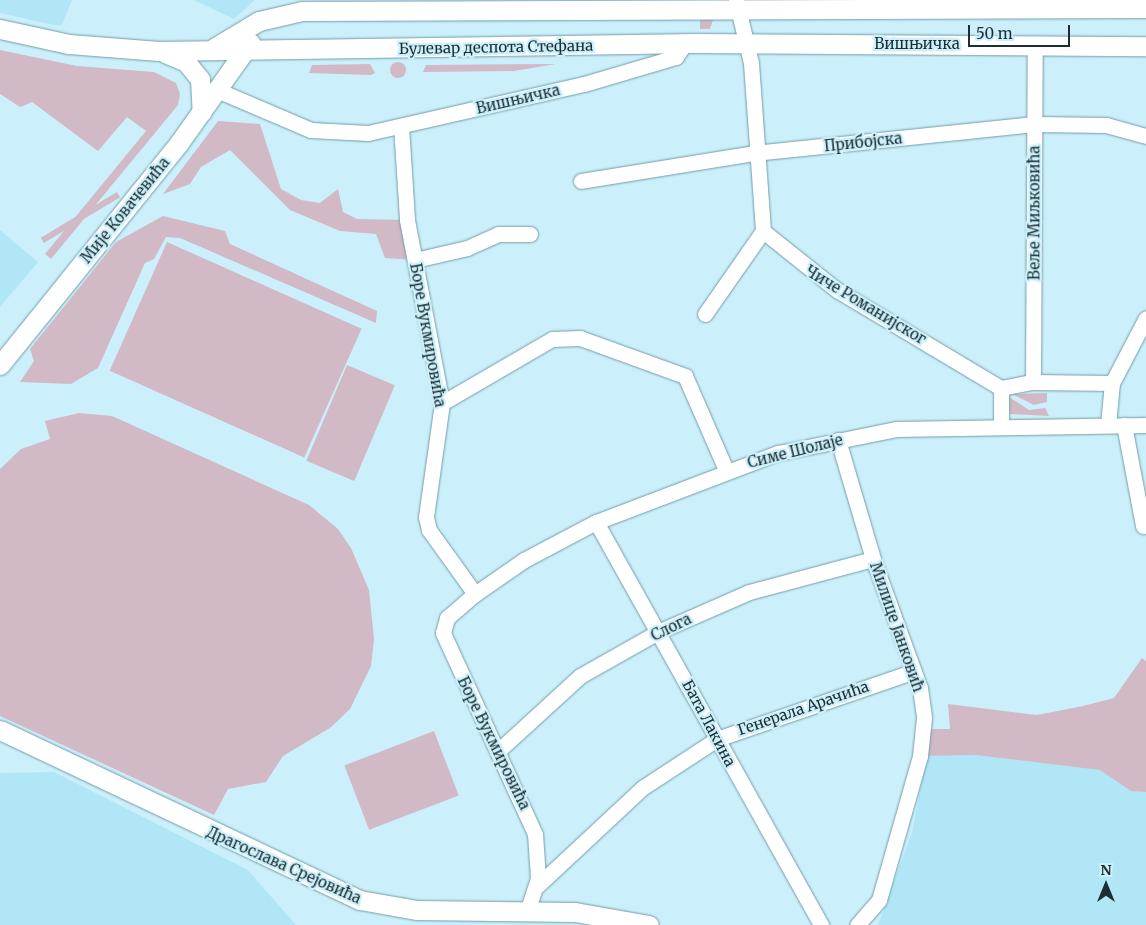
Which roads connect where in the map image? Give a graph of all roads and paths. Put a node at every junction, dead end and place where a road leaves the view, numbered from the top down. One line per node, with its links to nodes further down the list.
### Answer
1 (737, 3): 2 (main road); 3 (main road, Булевар деспота Стефана); 6 (street)
2 (1146, 8)
3 (274, 16): 9 (main road, Булевар деспота Стефана); 10 (main road)
4 (0, 29): 11 (main road, Булевар деспота Стефана)
5 (685, 43): 6 (main road, Булевар деспота Стефана); 10 (main road, Булевар деспота Стефана); 15 (street, Вишњичка)
6 (748, 43): 7 (main road, Вишњичка); 17 (street)
7 (1035, 45): 8 (main road, Вишњичка); 14 (street, Веље Миљковића)
8 (1146, 46)
9 (206, 50): 10 (main road, Булевар деспота Стефана); 11 (main road, Булевар деспота Стефана)
10 (245, 50): 12 (main road, Мије Ковачевића)
11 (159, 51): 13 (main road)
12 (217, 90): 13 (main road, Мије Ковачевића); 15 (street)
13 (202, 112): 24 (main road, Мије Ковачевића)
14 (1035, 124): 16 (street, Прибојска); 17 (street, Прибојска); 25 (street, Веље Миљковића)
15 (401, 126): 21 (street, Боре Вукмировића)
16 (1146, 136)
17 (754, 153): 18 (street, Прибојска); 19 (street)
18 (581, 180)
19 (763, 231): 22 (street); 27 (street, Чиче Романијског)
20 (530, 234): 21 (street)
21 (415, 260): 28 (street, Боре Вукмировића)
22 (705, 314)
23 (1146, 318): 26 (street)
24 (0, 365)
25 (1033, 382): 26 (street); 27 (street)
26 (1112, 383): 29 (street)
27 (1001, 388): 32 (street)
28 (442, 403): 34 (street); 38 (street, Боре Вукмировића)
29 (1108, 425): 30 (street, Симе Шолаје); 32 (street, Симе Шолаје)
30 (1124, 425): 31 (street, Симе Шолаје); 36 (street)
31 (1146, 425)
32 (1001, 426): 33 (street, Симе Шолаје)
33 (838, 440): 34 (street, Симе Шолаје); 37 (street, Милице Јанковић)
34 (726, 470): 35 (street, Симе Шолаје)
35 (596, 522): 38 (street, Симе Шолаје); 39 (street, Бата Лакина)
36 (1143, 526)
37 (873, 559): 39 (street, Слога); 40 (street, Милице Јанковић)
38 (475, 594): 43 (street, Боре Вукмировића)
39 (660, 632): 42 (street, Бата Лакина); 43 (street, Слога)
40 (914, 671): 42 (street, Генерала Арачића); 48 (street, Милице Јанковић)
41 (0, 730): 45 (main road, Драгослава Срејовића)
42 (717, 739): 44 (street, Генерала Арачића); 47 (street, Бата Лакина)
43 (498, 751): 44 (street, Боре Вукмировића)
44 (536, 887): 45 (street, Боре Вукмировића)
45 (526, 912): 46 (main road, Драгослава Срејовића)
46 (649, 925)
47 (821, 925)
48 (857, 925)

